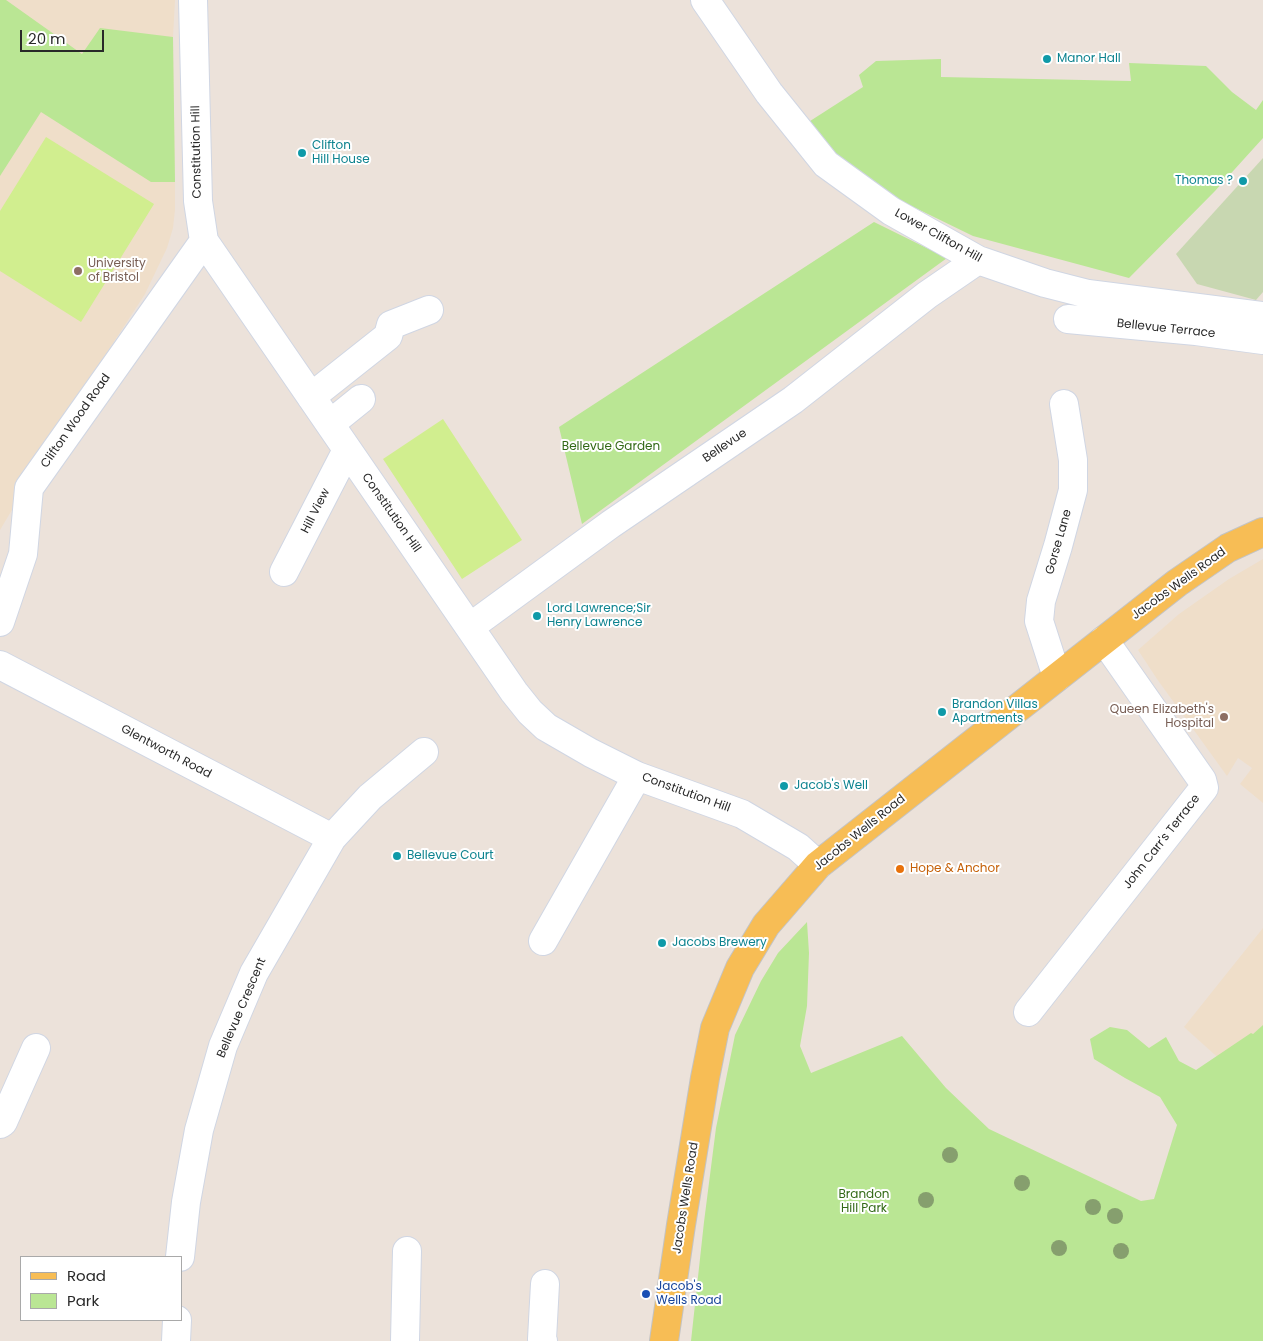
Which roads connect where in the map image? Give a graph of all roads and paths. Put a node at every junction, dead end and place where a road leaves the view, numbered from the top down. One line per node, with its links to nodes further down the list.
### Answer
1 (193, 0): 3 (street, Constitution Hill)
2 (705, 0): 4 (street, Lower Clifton Hill)
3 (204, 241): 9 (street, Constitution Hill); 16 (street, Clifton Wood Road)
4 (978, 260): 6 (street, Lower Clifton Hill); 17 (street, Bellevue)
5 (429, 310): 9 (street)
6 (1263, 316)
7 (1068, 319): 8 (street, Bellevue Terrace)
8 (1263, 340)
9 (311, 397): 12 (street, Constitution Hill)
10 (361, 399): 12 (street)
11 (1064, 404): 20 (street, Gorse Lane)
12 (330, 424): 13 (street, Constitution Hill)
13 (347, 450): 15 (street, Hill View); 17 (street, Constitution Hill)
14 (1263, 532): 18 (main road, Jacobs Wells Road)
15 (284, 572)
16 (0, 622)
17 (470, 627): 22 (street, Constitution Hill)
18 (1104, 640): 20 (main road, Jacobs Wells Road); 26 (street, John Carr's Terrace)
19 (0, 665): 23 (street, Glentworth Road)
20 (1058, 677): 24 (main road, Jacobs Wells Road)
21 (424, 752): 23 (street, Bellevue Crescent)
22 (637, 776): 24 (street, Constitution Hill); 25 (street)
23 (332, 838): 30 (street, Bellevue Crescent)
24 (818, 865): 36 (main road, Jacobs Wells Road)
25 (543, 941)
26 (1028, 1012)
27 (36, 1048): 28 (street)
28 (0, 1124)
29 (407, 1251): 34 (street)
30 (180, 1256)
31 (545, 1284): 35 (street)
32 (176, 1321): 33 (street)
33 (176, 1341)
34 (405, 1341)
35 (543, 1341)
36 (664, 1341)

